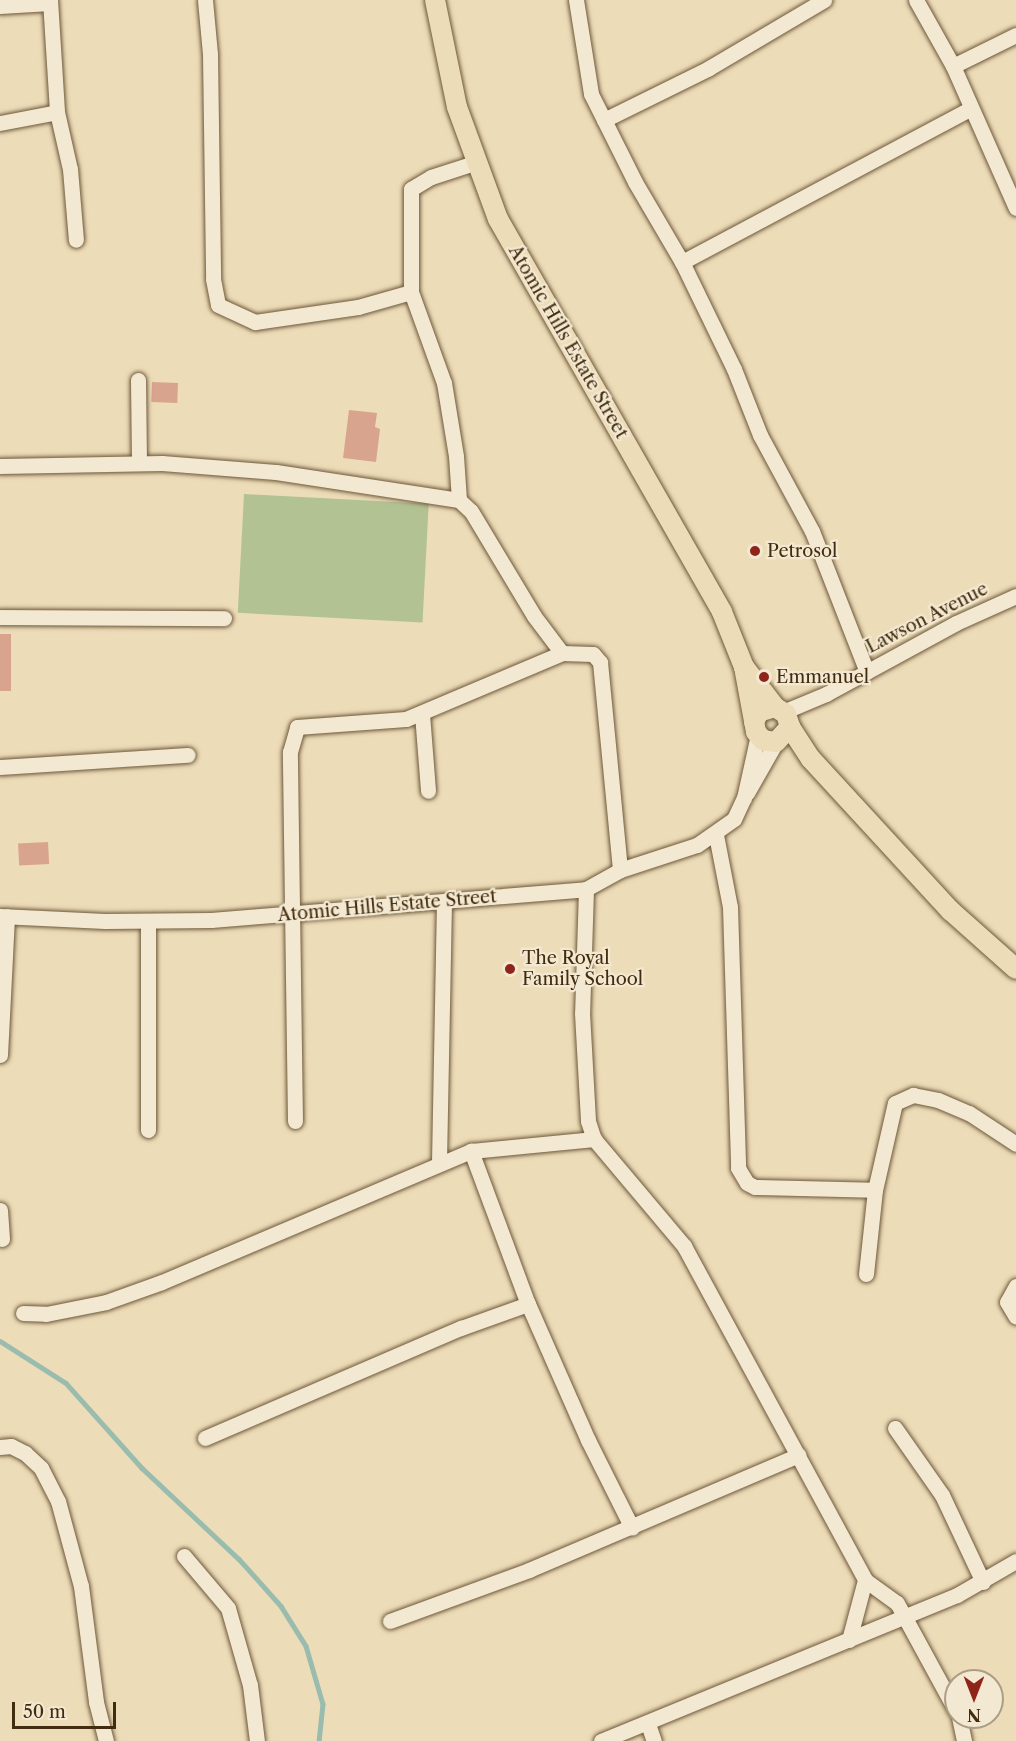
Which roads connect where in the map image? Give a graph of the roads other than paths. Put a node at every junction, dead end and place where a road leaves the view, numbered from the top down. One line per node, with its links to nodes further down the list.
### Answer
1 (206, 0): 18 (street)
2 (435, 0): 14 (main road, Atomic Hills Estate Street)
3 (576, 0): 12 (street)
4 (824, 0): 12 (street)
5 (916, 0): 9 (street)
6 (50, 2): 7 (street); 11 (street)
7 (0, 6)
8 (1016, 35): 9 (street)
9 (953, 66): 10 (street)
10 (970, 109): 15 (street); 17 (street)
11 (57, 112): 13 (street); 16 (street)
12 (604, 120): 17 (street)
13 (0, 123)
14 (474, 163): 18 (street); 29 (main road, Atomic Hills Estate Street)
15 (1016, 208)
16 (76, 240)
17 (682, 262): 27 (street)
18 (411, 292): 22 (street)
19 (138, 380): 20 (street)
20 (139, 462): 21 (street); 22 (street)
21 (0, 466)
22 (459, 500): 26 (street)
23 (1016, 596): 27 (street, Lawson Avenue)
24 (0, 617): 25 (street)
25 (224, 618)
26 (562, 653): 28 (street); 34 (street)
27 (867, 672): 29 (street, Lawson Avenue)
28 (422, 714): 32 (street); 37 (street)
29 (776, 726): 33 (street, Atomic Hills Estate Street); 40 (main road)
30 (188, 755): 31 (street)
31 (0, 767)
32 (428, 791)
33 (716, 835): 34 (street, Atomic Hills Estate Street); 48 (street)
34 (620, 870): 35 (street, Atomic Hills Estate Street)
35 (586, 889): 36 (street, Atomic Hills Estate Street); 44 (street)
36 (444, 903): 37 (street, Atomic Hills Estate Street); 47 (street)
37 (290, 915): 39 (street, Atomic Hills Estate Street); 42 (street)
38 (4, 916): 39 (street, Atomic Hills Estate Street); 41 (street)
39 (148, 922): 43 (street)
40 (1016, 969)
41 (0, 1055)
42 (295, 1121)
43 (148, 1130)
44 (594, 1139): 46 (street); 59 (street)
45 (1016, 1144): 48 (street)
46 (471, 1150): 47 (street); 53 (street)
47 (439, 1162): 54 (street)
48 (875, 1190): 51 (street)
49 (0, 1210): 50 (street)
50 (2, 1239)
51 (866, 1274)
52 (1016, 1286): 55 (street)
53 (528, 1304): 57 (street); 60 (street)
54 (23, 1313)
55 (1016, 1317)
56 (895, 1428): 64 (street)
57 (205, 1438)
58 (0, 1448): 70 (street)
59 (799, 1455): 60 (street); 63 (street)
60 (632, 1528): 66 (street)
61 (183, 1556): 71 (street)
62 (1016, 1561): 64 (street)
63 (865, 1580): 65 (street); 67 (street)
64 (983, 1582): 65 (street)
65 (905, 1616): 67 (street); 68 (street)
66 (390, 1621)
67 (849, 1640): 69 (street)
68 (944, 1689)
69 (648, 1724): 72 (street); 73 (street)
70 (106, 1741)
71 (257, 1741)
72 (601, 1741)
73 (654, 1741)

